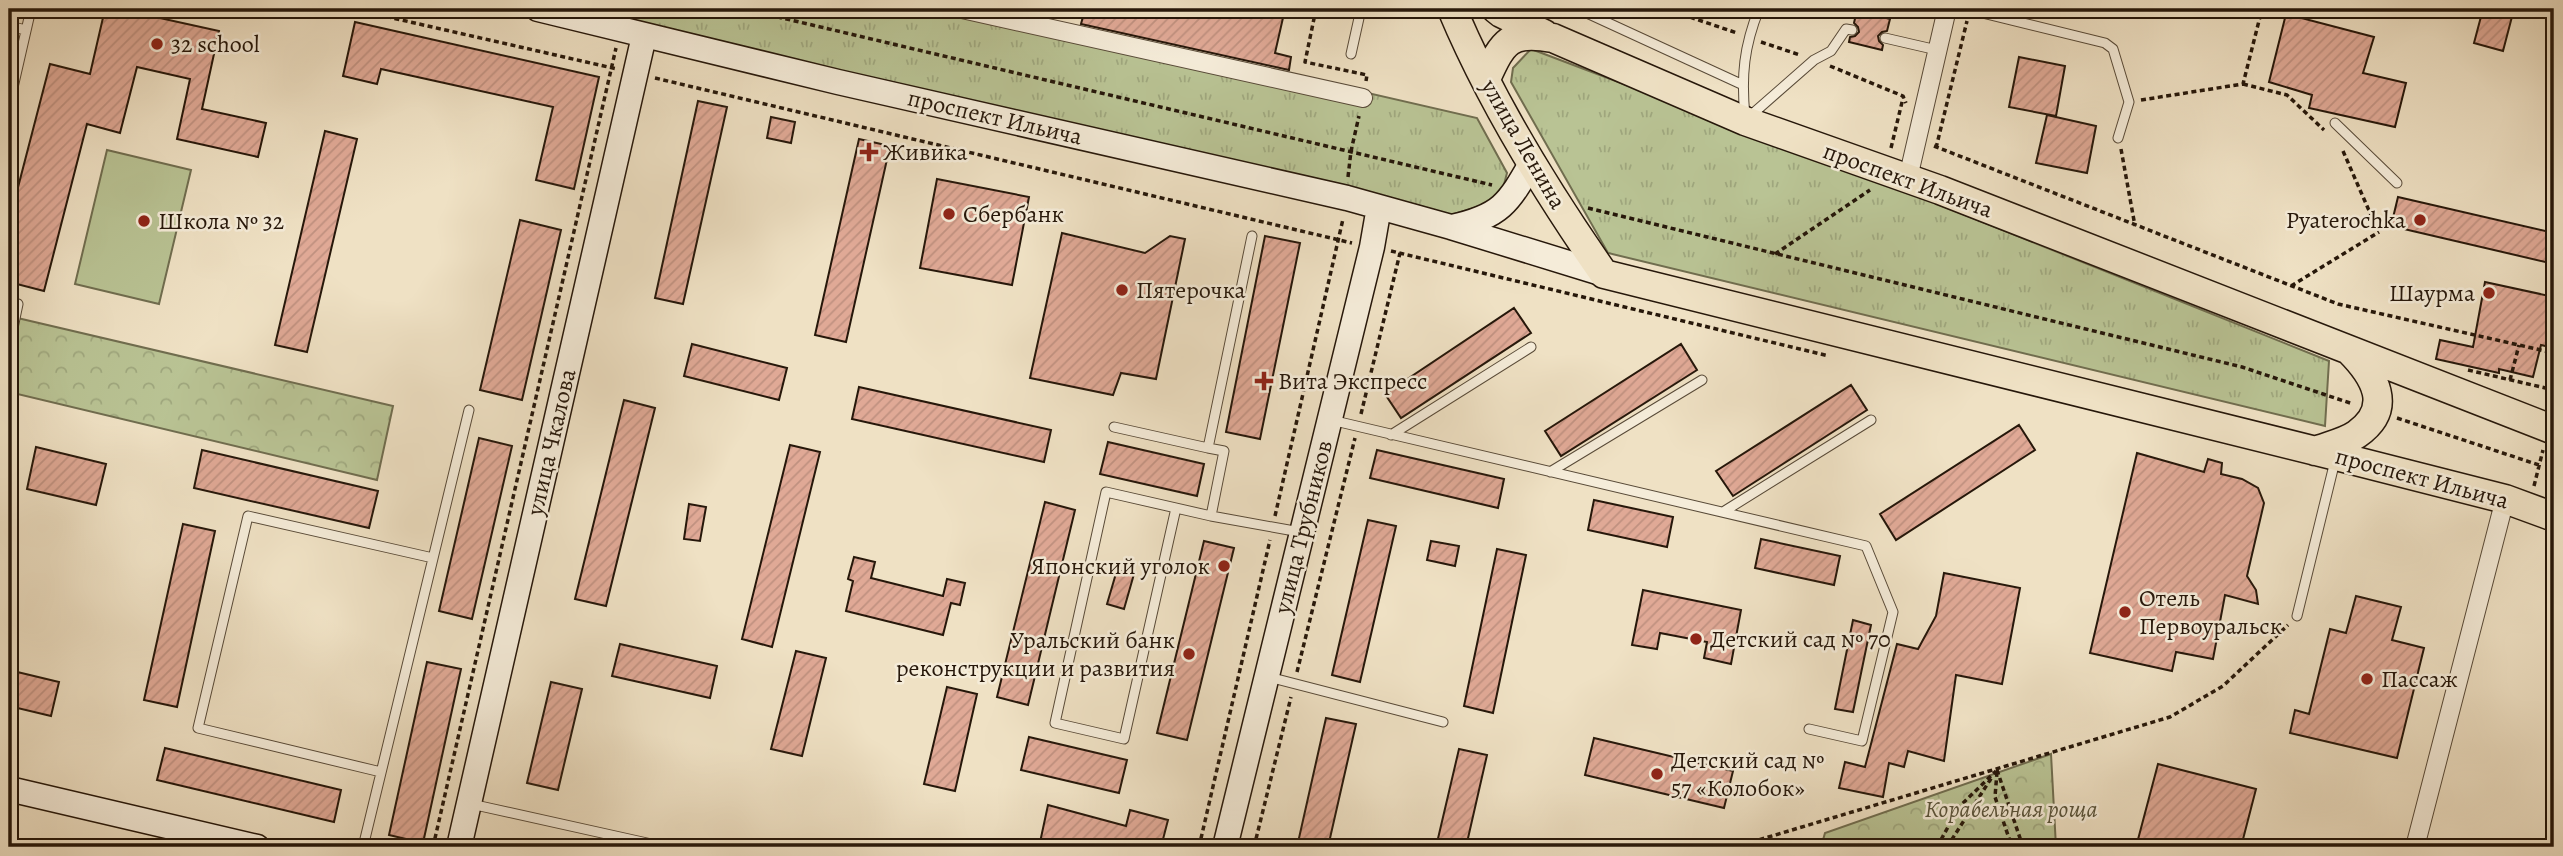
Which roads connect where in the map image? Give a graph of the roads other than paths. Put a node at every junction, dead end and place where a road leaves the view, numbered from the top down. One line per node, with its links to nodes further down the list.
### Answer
1 (31, 9): 12 (lane)
2 (538, 9): 14 (street, проспект Ильича)
3 (962, 9): 21 (street)
4 (1361, 9): 18 (lane)
5 (1452, 9): 19 (main road, улица Ленина)
6 (1496, 9): 15 (main road)
7 (1578, 9): 20 (lane)
8 (1759, 9): 20 (lane)
9 (1947, 9): 17 (street)
10 (1968, 9): 25 (lane)
11 (9, 26): 12 (lane)
12 (26, 30): 22 (lane)
13 (1852, 30): 23 (lane)
14 (632, 33): 29 (street, проспект Ильича); 59 (street, улица Чкалова)
15 (1553, 38): 19 (main road, проспект Ильича); 23 (main road, проспект Ильича)
16 (1885, 38): 17 (lane)
17 (1937, 50): 27 (street)
18 (1351, 54)
19 (1486, 79): 26 (main road, улица Ленина)
20 (1741, 84): 23 (lane)
21 (1363, 93)
22 (9, 105)
23 (1745, 121): 27 (main road, проспект Ильича)
24 (2335, 123): 28 (lane)
25 (2119, 138)
26 (1532, 162): 30 (street); 32 (main road, улица Ленина)
27 (1908, 178): 36 (main road, проспект Ильича)
28 (2397, 183)
29 (1379, 207): 30 (street, проспект Ильича); 39 (street, улица Трубников)
30 (1451, 227): 32 (street, проспект Ильича)
31 (1252, 236): 44 (lane)
32 (1604, 274): 45 (main road, проспект Ильича)
33 (18, 304): 34 (lane)
34 (9, 347)
35 (1531, 348): 43 (lane)
36 (2349, 350): 42 (main road, проспект Ильича); 45 (main road, проспект Ильича)
37 (1702, 380): 46 (lane)
38 (469, 410): 52 (lane)
39 (1329, 420): 43 (lane); 51 (street, улица Трубников)
40 (1871, 420): 49 (lane)
41 (1114, 426): 44 (lane)
42 (2552, 429)
43 (1391, 435): 46 (lane)
44 (1208, 448): 50 (lane)
45 (2326, 453): 48 (main road, проспект Ильича); 53 (lane)
46 (1550, 472): 49 (lane)
47 (1176, 508): 47 (lane); 50 (lane)
48 (2535, 509): 65 (street)
49 (1723, 512): 56 (lane)
50 (1211, 516): 51 (lane)
51 (1302, 532): 54 (street, улица Трубников)
52 (433, 558): 57 (lane); 57 (lane)
53 (2297, 617)
54 (1267, 677): 55 (lane); 64 (street, улица Трубников)
55 (1443, 722)
56 (1809, 729)
57 (381, 772): 61 (lane)
58 (9, 789): 60 (street)
59 (469, 804): 62 (street, улица Чкалова); 63 (lane)
60 (257, 847)
61 (363, 847)
62 (459, 847)
63 (665, 847)
64 (1225, 847)
65 (2415, 847)

